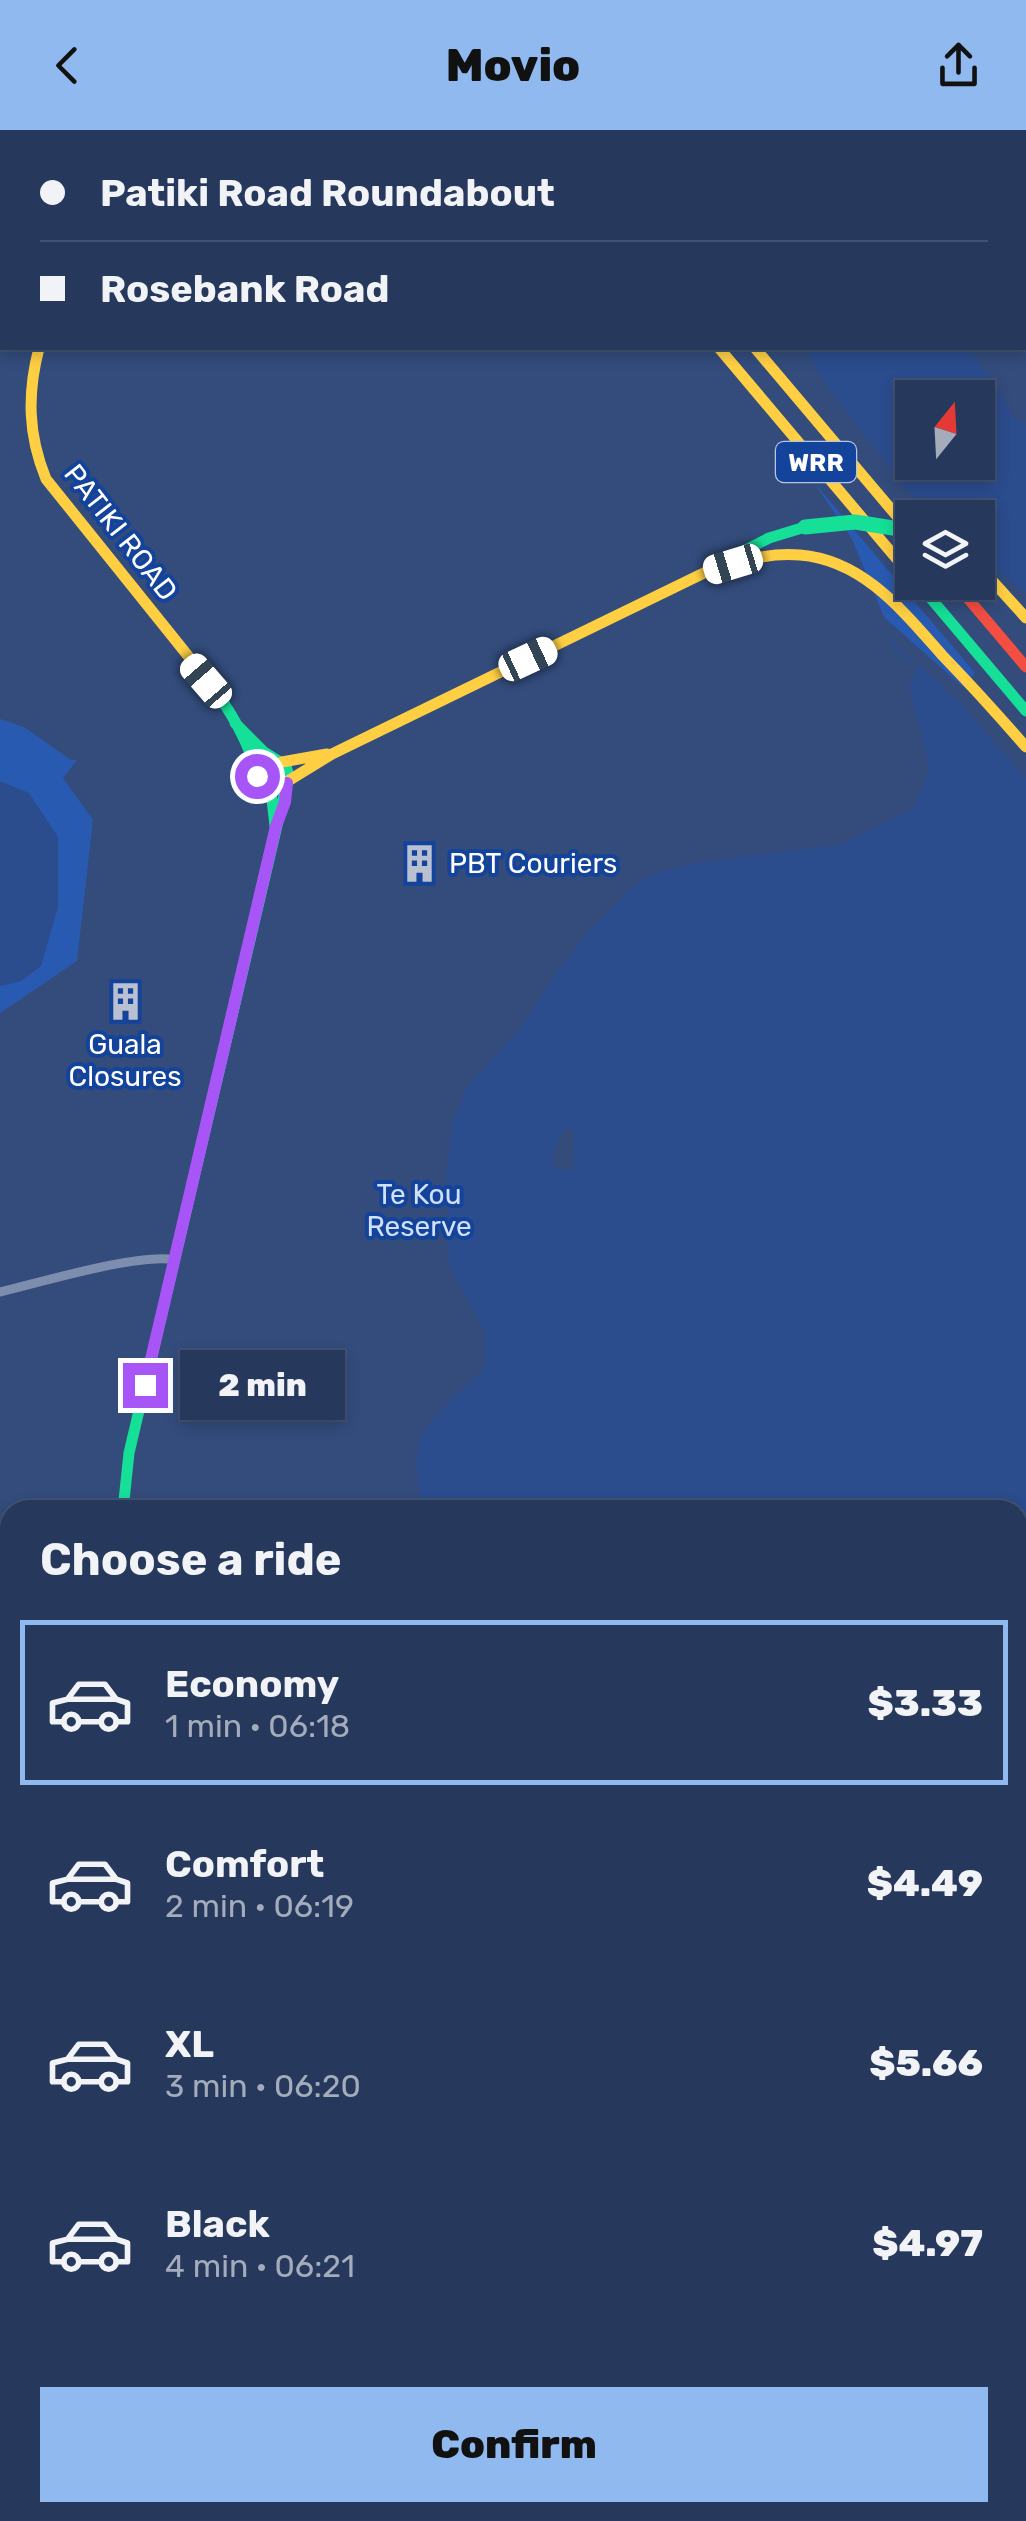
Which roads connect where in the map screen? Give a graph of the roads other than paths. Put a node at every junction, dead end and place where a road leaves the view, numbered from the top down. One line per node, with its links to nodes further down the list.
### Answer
1 (39, 350): 14 (main road, PATIKI ROAD)
2 (721, 350): 6 (main road, WRR)
3 (757, 350): 4 (main road, WRR)
4 (895, 512)
5 (895, 529): 7 (main road, bridge)
6 (895, 556)
7 (708, 571): 15 (main road); 16 (main road)
8 (995, 581): 11 (main road)
9 (932, 600): 13 (main road, WRR)
10 (969, 600): 12 (main road)
11 (1026, 618)
12 (1026, 666)
13 (1026, 712)
14 (235, 723): 17 (main road, PATIKI ROAD); 18 (main road, PATIKI ROAD)
15 (1026, 747)
16 (332, 754): 17 (main road); 19 (main road)
17 (280, 760): 18 (main road); 19 (main road)
18 (257, 771): 20 (main road)
19 (287, 782): 20 (main road); 21 (main road)
20 (270, 791): 21 (main road)
21 (276, 826): 22 (main road)
22 (175, 1260): 23 (street); 24 (main road)
23 (0, 1292)
24 (124, 1500)

